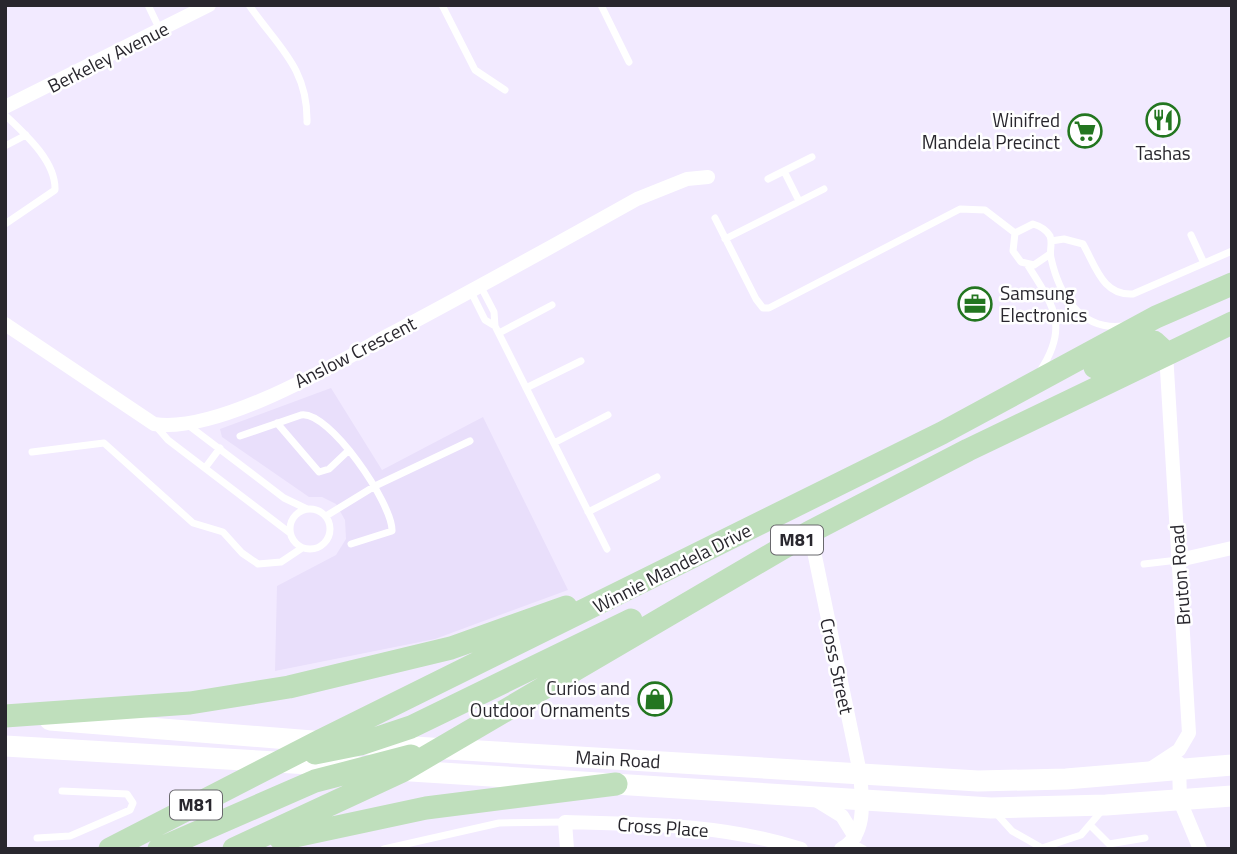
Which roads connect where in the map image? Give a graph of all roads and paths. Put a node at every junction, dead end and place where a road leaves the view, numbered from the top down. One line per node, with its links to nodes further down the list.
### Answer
1 (148, 5): 6 (lane)
2 (209, 5): 6 (street, Berkeley Avenue)
3 (249, 5): 11 (lane)
4 (442, 5): 8 (lane)
5 (601, 5): 7 (lane)
6 (160, 30): 9 (street, Berkeley Avenue)
7 (629, 62)
8 (505, 90)
9 (5, 107)
10 (5, 115): 12 (lane)
11 (307, 121)
12 (26, 135): 13 (lane); 21 (lane)
13 (5, 146)
14 (811, 157): 15 (lane)
15 (784, 171): 17 (lane); 19 (lane)
16 (708, 177): 31 (street, Anslow Crescent)
17 (768, 179)
18 (824, 189): 19 (lane)
19 (799, 201): 24 (lane)
20 (715, 218): 24 (lane)
21 (5, 223)
22 (1015, 233): 24 (lane); 25 (lane); 29 (lane)
23 (1191, 235): 28 (lane)
24 (725, 239)
25 (1051, 241): 27 (lane); 28 (lane)
26 (1232, 251): 28 (lane)
27 (1050, 254): 29 (lane); 35 (lane)
28 (1203, 261)
29 (1027, 264): 39 (lane)
30 (1232, 284): 35 (main road, Winnie Mandela Drive / M81)
31 (476, 290): 36 (lane); 44 (street, Anslow Crescent)
32 (552, 305): 36 (lane)
33 (1232, 323): 37 (main road, Winnie Mandela Drive / M81)
34 (5, 324): 43 (street)
35 (1143, 324): 39 (main road, Winnie Mandela Drive / M81)
36 (497, 330): 40 (lane)
37 (1166, 353): 45 (main road); 58 (main road, Winnie Mandela Drive / M81); 64 (street, Bruton Road)
38 (580, 361): 40 (lane)
39 (1030, 387): 45 (main road, Winnie Mandela Drive / M81)
40 (526, 388): 48 (lane)
41 (608, 415): 48 (lane)
42 (276, 423): 46 (lane); 50 (lane); 50 (lane)
43 (154, 424): 44 (street, Anslow Crescent); 52 (lane)
44 (187, 424): 49 (lane)
45 (942, 433): 66 (main road, Winnie Mandela Drive / M81)
46 (240, 436)
47 (470, 441): 54 (lane)
48 (554, 443): 56 (lane)
49 (219, 448): 52 (lane); 55 (lane)
50 (348, 451): 54 (lane)
51 (32, 452): 61 (lane)
52 (205, 468): 59 (lane)
53 (657, 477): 56 (lane)
54 (375, 486): 57 (lane); 60 (lane)
55 (307, 509): 57 (lane); 59 (lane)
56 (588, 512): 63 (lane)
57 (326, 516): 61 (lane)
58 (810, 532): 67 (main road, Winnie Mandela Drive / M81); 78 (street, Cross Street)
59 (290, 533): 61 (lane)
60 (351, 544)
61 (302, 548)
62 (1232, 548): 64 (street)
63 (607, 549)
64 (1179, 560): 65 (lane); 73 (street, Bruton Road)
65 (1144, 564)
66 (645, 582): 68 (main road); 69 (main road, Winnie Mandela Drive / M81)
67 (724, 582): 70 (main road); 72 (main road, Winnie Mandela Drive / M81)
68 (5, 717): 69 (main road, Main Road)
69 (320, 741): 70 (main road, Main Road); 74 (main road, Winnie Mandela Drive / M81)
70 (360, 744): 72 (main road, Main Road); 74 (main road)
71 (5, 746): 74 (main road, Main Road)
72 (440, 749): 76 (main road); 77 (main road, Winnie Mandela Drive / M81); 78 (main road, Main Road)
73 (1179, 759): 75 (main road, Main Road); 78 (main road, Main Road); 84 (street, Bruton Road)
74 (282, 761): 76 (main road, Main Road); 93 (main road, Winnie Mandela Drive / M81)
75 (1232, 765)
76 (362, 767): 77 (main road, Main Road); 94 (main road)
77 (402, 771): 79 (main road, Main Road); 95 (main road, Winnie Mandela Drive / M81)
78 (860, 774): 83 (street, Cross Street)
79 (616, 784): 82 (main road, Main Road); 96 (main road)
80 (62, 790): 89 (lane)
81 (1232, 796): 84 (main road, Main Road)
82 (811, 797): 83 (main road, Main Road); 91 (street)
83 (862, 800): 86 (main road, Main Road); 91 (street)
84 (1180, 801): 85 (main road, Main Road); 100 (street, Bruton Road)
85 (1106, 805): 86 (main road, Main Road); 88 (lane)
86 (991, 808): 88 (lane)
87 (565, 822): 97 (lane); 98 (street); 99 (street, Cross Place)
88 (1091, 826): 92 (lane)
89 (37, 838)
90 (1145, 838): 92 (lane)
91 (853, 844)
92 (1110, 846)
93 (110, 849)
94 (159, 849)
95 (234, 849)
96 (242, 849)
97 (384, 849)
98 (567, 849)
99 (800, 849)
100 (1200, 849)

